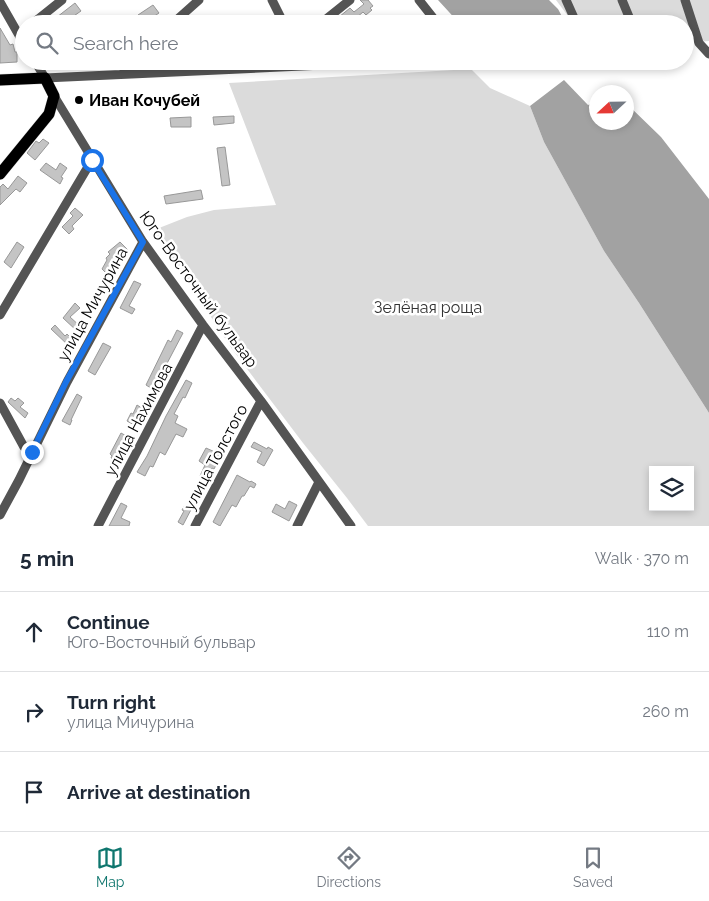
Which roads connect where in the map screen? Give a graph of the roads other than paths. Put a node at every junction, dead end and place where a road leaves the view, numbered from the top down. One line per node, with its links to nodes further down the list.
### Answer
1 (62, 0): 10 (street)
2 (199, 0): 11 (street)
3 (272, 0): 12 (street)
4 (350, 0): 13 (street)
5 (419, 0): 14 (street)
6 (566, 0): 15 (street)
7 (622, 0): 16 (street)
8 (686, 0): 17 (street)
9 (0, 2): 18 (street)
10 (43, 15)
11 (182, 15)
12 (280, 15)
13 (331, 15)
14 (431, 15)
15 (573, 15)
16 (628, 15)
17 (691, 15)
18 (15, 23)
19 (694, 25): 20 (street)
20 (709, 54)
21 (41, 70): 25 (street, Юго-Восточный бульвар)
22 (126, 70): 24 (street)
23 (215, 70): 24 (street)
24 (122, 74): 25 (street)
25 (46, 78): 26 (main road); 27 (main road, Юго-Восточный бульвар)
26 (0, 80)
27 (54, 96): 28 (street, Юго-Восточный бульвар); 29 (main road)
28 (92, 160): 30 (street, Юго-Восточный бульвар); 31 (street)
29 (0, 174)
30 (143, 242): 32 (street, Юго-Восточный бульвар); 35 (street, улица Мичурина)
31 (0, 315)
32 (203, 325): 33 (street, Юго-Восточный бульвар); 38 (street, улица Нахимова)
33 (261, 401): 36 (street, Юго-Восточный бульвар); 39 (street, улица Толстого)
34 (0, 403): 35 (street)
35 (32, 452): 37 (street, улица Мичурина)
36 (319, 482): 40 (street); 41 (street, Юго-Восточный бульвар)
37 (0, 515)
38 (98, 526)
39 (196, 526)
40 (297, 526)
41 (351, 526)

